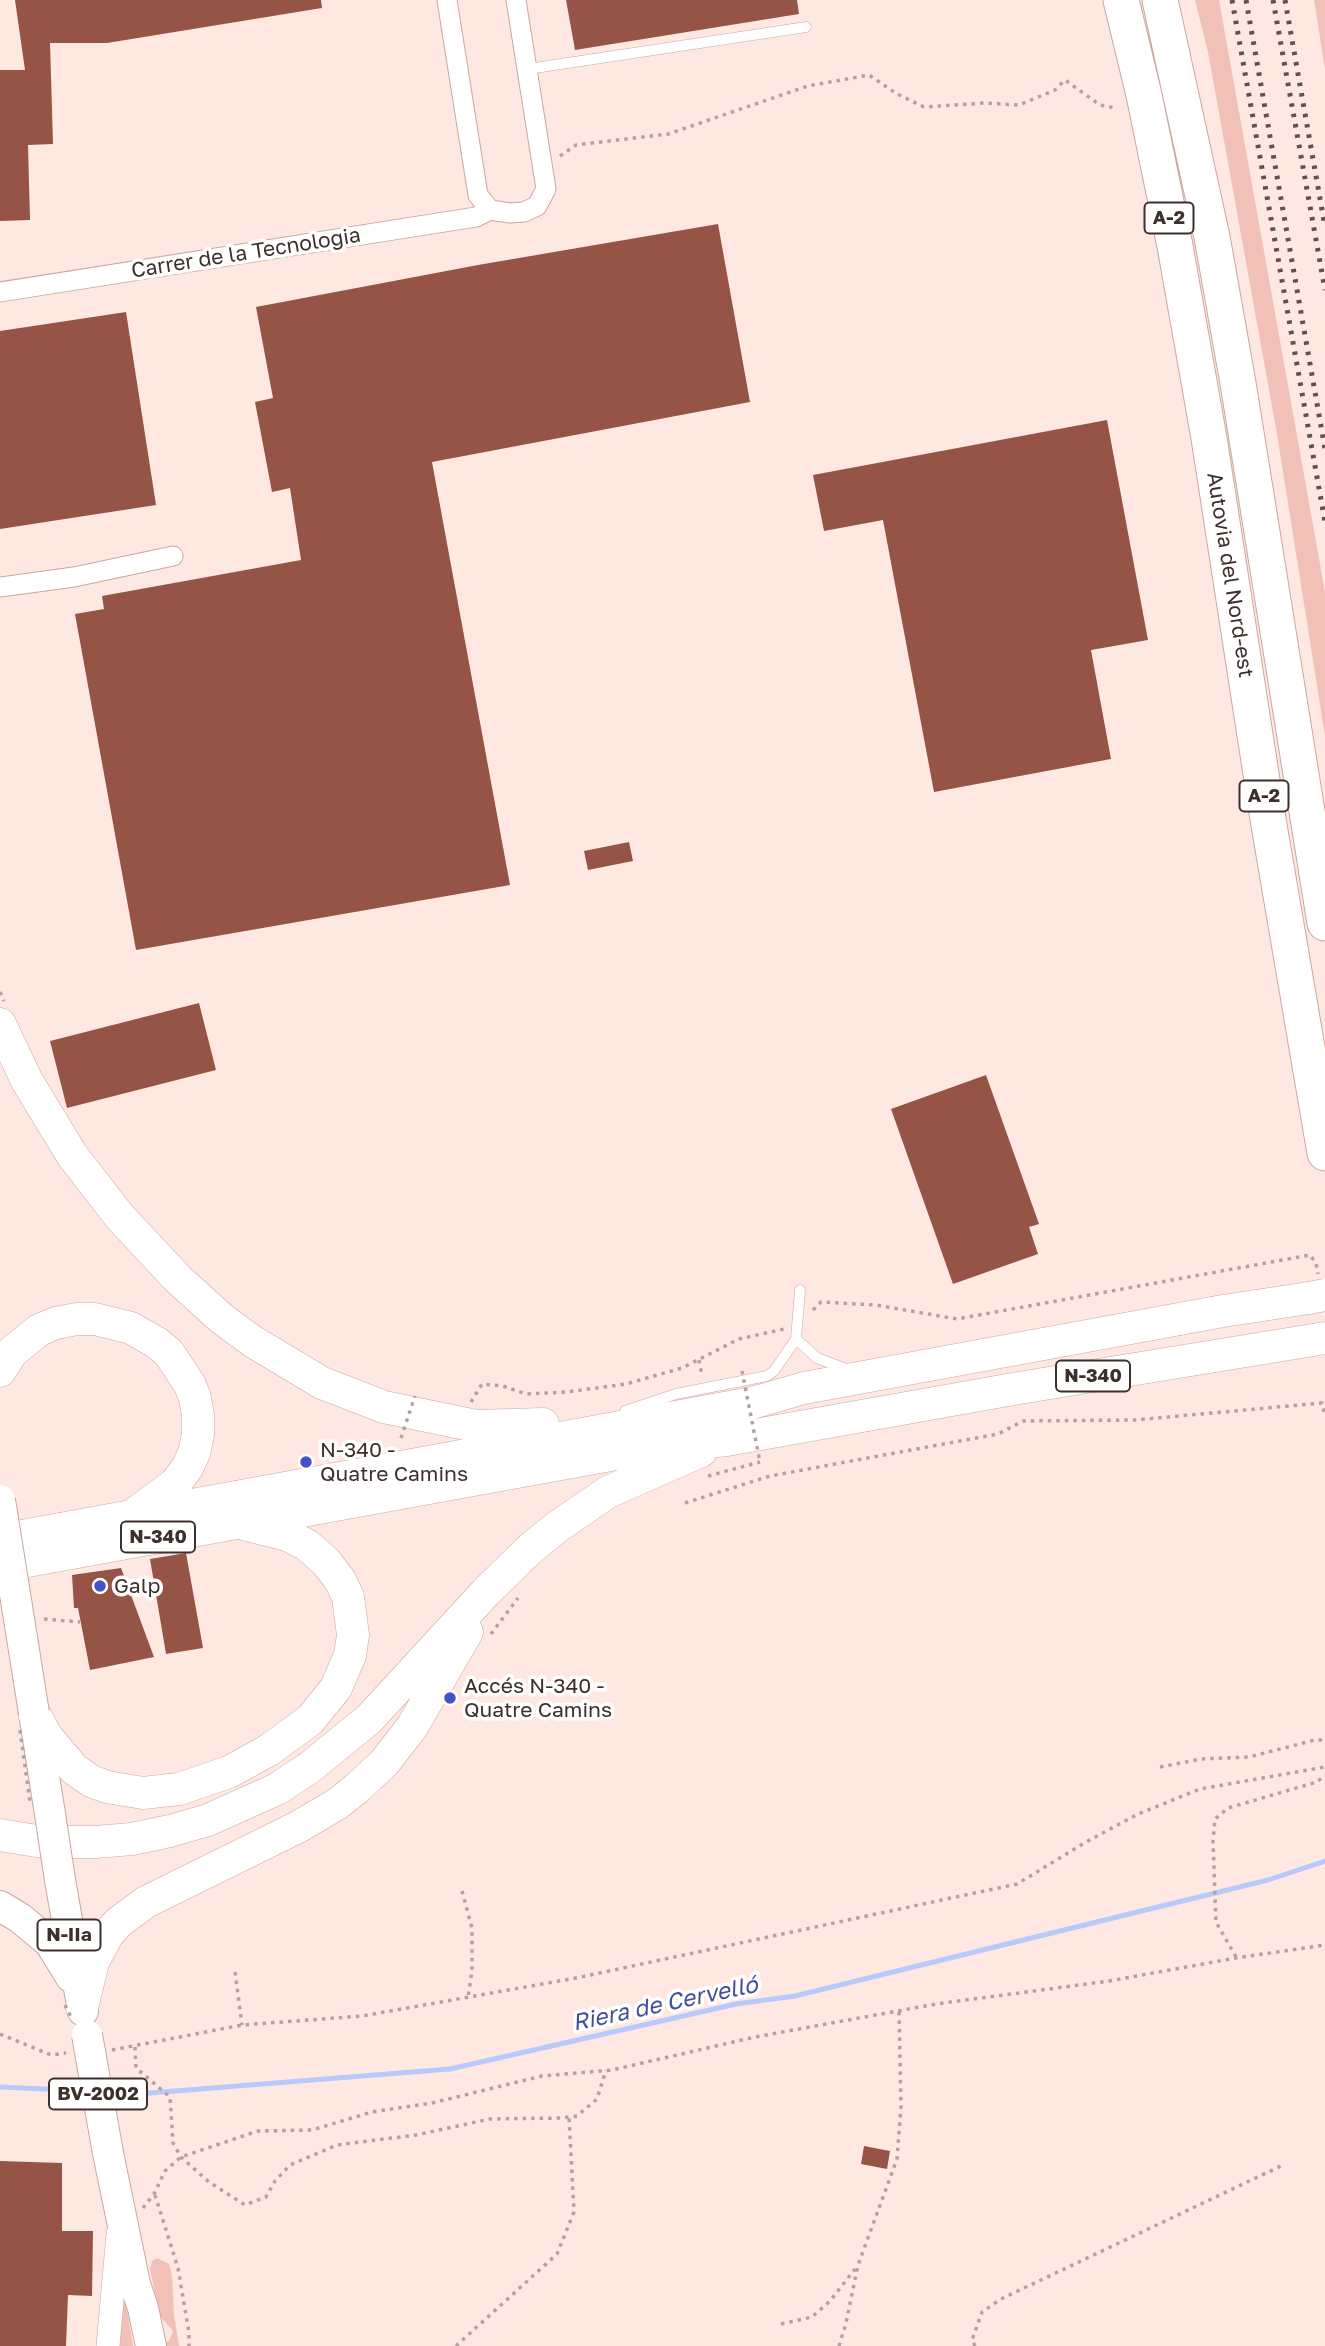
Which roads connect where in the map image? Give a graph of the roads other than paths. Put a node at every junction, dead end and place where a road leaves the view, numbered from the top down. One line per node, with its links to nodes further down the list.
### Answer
1 (447, 0): 7 (street)
2 (516, 0): 6 (street)
3 (1121, 0): 13 (highway, Autovia del Nord-est / A-2)
4 (1160, 0): 11 (highway, Autovia del Nord-est / A-2)
5 (806, 27): 6 (lane)
6 (528, 69): 7 (street, Carrer de la Tecnologia)
7 (490, 210): 8 (street, Carrer de la Tecnologia)
8 (0, 292)
9 (173, 556): 10 (street)
10 (0, 587)
11 (1325, 923)
12 (2, 1013): 21 (highway)
13 (1325, 1153)
14 (800, 1290): 16 (lane)
15 (1317, 1296): 19 (highway, N-340)
16 (796, 1339): 19 (lane); 21 (lane)
17 (1317, 1339): 22 (highway, N-340)
18 (0, 1371): 24 (highway)
19 (887, 1373): 20 (highway, N-340)
20 (804, 1388): 21 (highway); 24 (highway, N-340)
21 (625, 1411)
22 (727, 1440): 25 (highway, N-340); 28 (highway)
23 (0, 1500): 29 (main road, N-IIa, bridge)
24 (130, 1516): 26 (highway, N-340)
25 (236, 1523): 27 (highway, N-340); 29 (highway)
26 (0, 1540)
27 (0, 1566)
28 (486, 1592): 30 (highway); 32 (highway)
29 (26, 1715): 32 (main road, N-IIa, bridge)
30 (0, 1835)
31 (0, 1906): 32 (main road)
32 (86, 2027): 33 (main road, BV-2002, bridge)
33 (126, 2211): 34 (main road, BV-2002); 35 (street)
34 (135, 2284): 36 (main road, BV-2002); 37 (main road, BV-2002)
35 (108, 2346)
36 (139, 2346)
37 (151, 2346)

